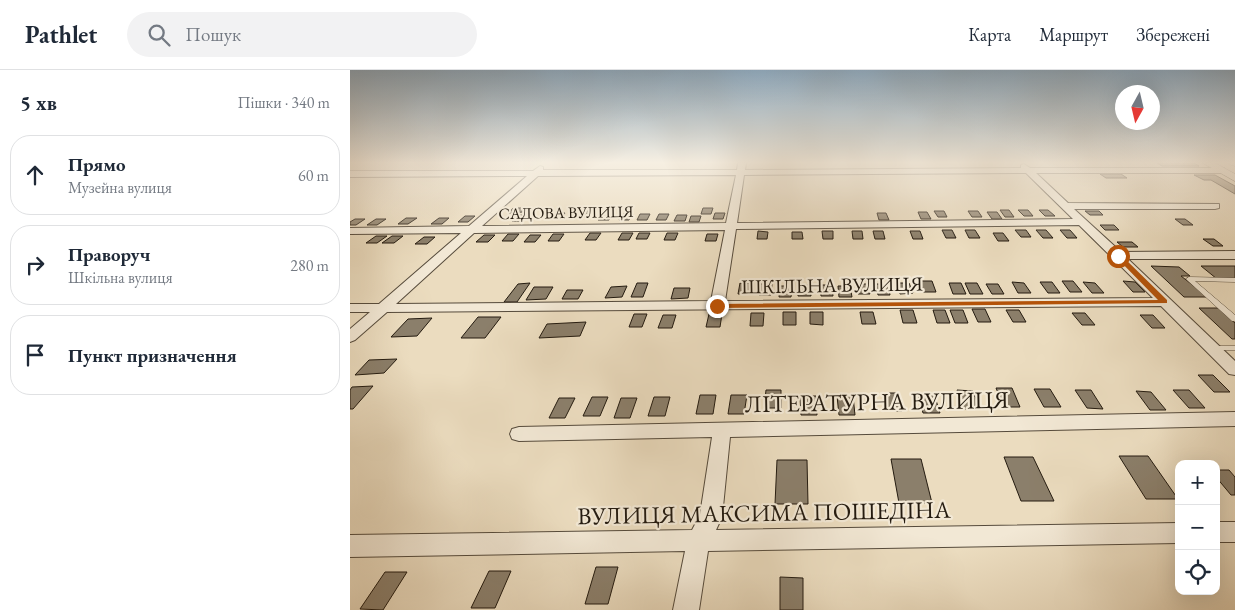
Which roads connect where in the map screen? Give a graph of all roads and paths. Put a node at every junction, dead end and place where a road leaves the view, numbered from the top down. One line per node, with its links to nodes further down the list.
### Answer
1 (519, 188): 8 (street)
2 (737, 188): 7 (street)
3 (1046, 188): 4 (street)
4 (1066, 206): 5 (street); 6 (street)
5 (1215, 206)
6 (1082, 222): 7 (street, САДОВА ВУЛИЦЯ); 11 (street)
7 (731, 225): 8 (street, САДОВА ВУЛИЦЯ); 14 (street)
8 (472, 230): 9 (street, САДОВА ВУЛИЦЯ); 16 (street)
9 (350, 231)
10 (1235, 255): 11 (street)
11 (1118, 256): 13 (street)
12 (1235, 280): 17 (lane)
13 (1164, 302): 14 (street, ШКІЛЬНА ВУЛИЦЯ); 19 (street)
14 (717, 306): 16 (street, ШКІЛЬНА ВУЛИЦЯ)
15 (350, 308): 16 (street, ШКІЛЬНА ВУЛИЦЯ)
16 (382, 308): 18 (street)
17 (1235, 319)
18 (350, 337)
19 (1212, 348): 20 (lane); 21 (street)
20 (1235, 348)
21 (1235, 370)
22 (1235, 419): 23 (street, ЛІТЕРАТУРНА ВУЛИЦЯ)
23 (722, 430): 24 (street, ЛІТЕРАТУРНА ВУЛИЦЯ); 28 (street)
24 (519, 434)
25 (1220, 532): 26 (street)
26 (1235, 532)
27 (1175, 533): 28 (street, ВУЛИЦЯ МАКСИМА ПОШЕДІНА)
28 (698, 540): 29 (street, ВУЛИЦЯ МАКСИМА ПОШЕДІНА); 30 (street)
29 (350, 546)
30 (686, 610)

